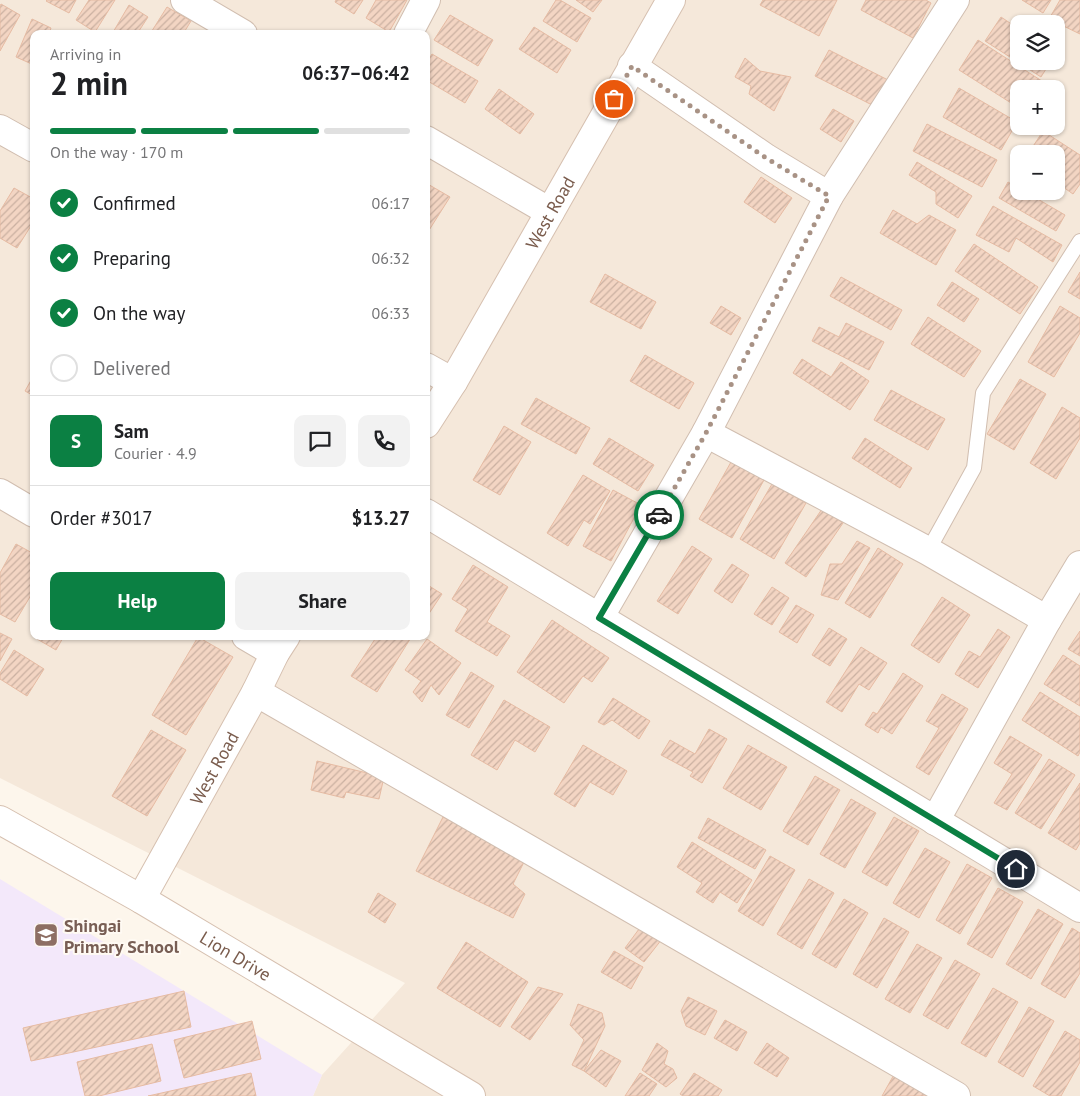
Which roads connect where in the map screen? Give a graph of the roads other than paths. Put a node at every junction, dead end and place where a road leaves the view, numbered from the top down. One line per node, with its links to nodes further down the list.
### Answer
1 (185, 0): 5 (street)
2 (426, 0): 6 (street)
3 (671, 0): 7 (street, West Road)
4 (955, 0): 11 (street)
5 (236, 30)
6 (410, 30)
7 (632, 66): 11 (street); 12 (street, West Road)
8 (0, 129): 10 (street)
9 (430, 142): 12 (street)
10 (30, 146)
11 (829, 196): 17 (street)
12 (550, 212): 15 (street, West Road)
13 (1080, 240): 21 (lane)
14 (430, 369): 15 (street)
15 (453, 382): 16 (street, West Road)
16 (430, 418)
17 (706, 433): 21 (street); 23 (street)
18 (0, 493): 19 (street)
19 (30, 511)
20 (430, 516): 23 (street)
21 (928, 551): 24 (street)
22 (1080, 565): 24 (street)
23 (599, 618): 29 (street)
24 (1047, 620): 29 (street)
25 (262, 640): 26 (street)
26 (281, 645): 27 (street, West Road)
27 (256, 692): 30 (street, West Road); 33 (street)
28 (0, 820): 30 (street, Lion Drive)
29 (935, 821): 31 (street)
30 (141, 900): 32 (street, Lion Drive)
31 (1080, 908)
32 (471, 1096)
33 (956, 1096)

